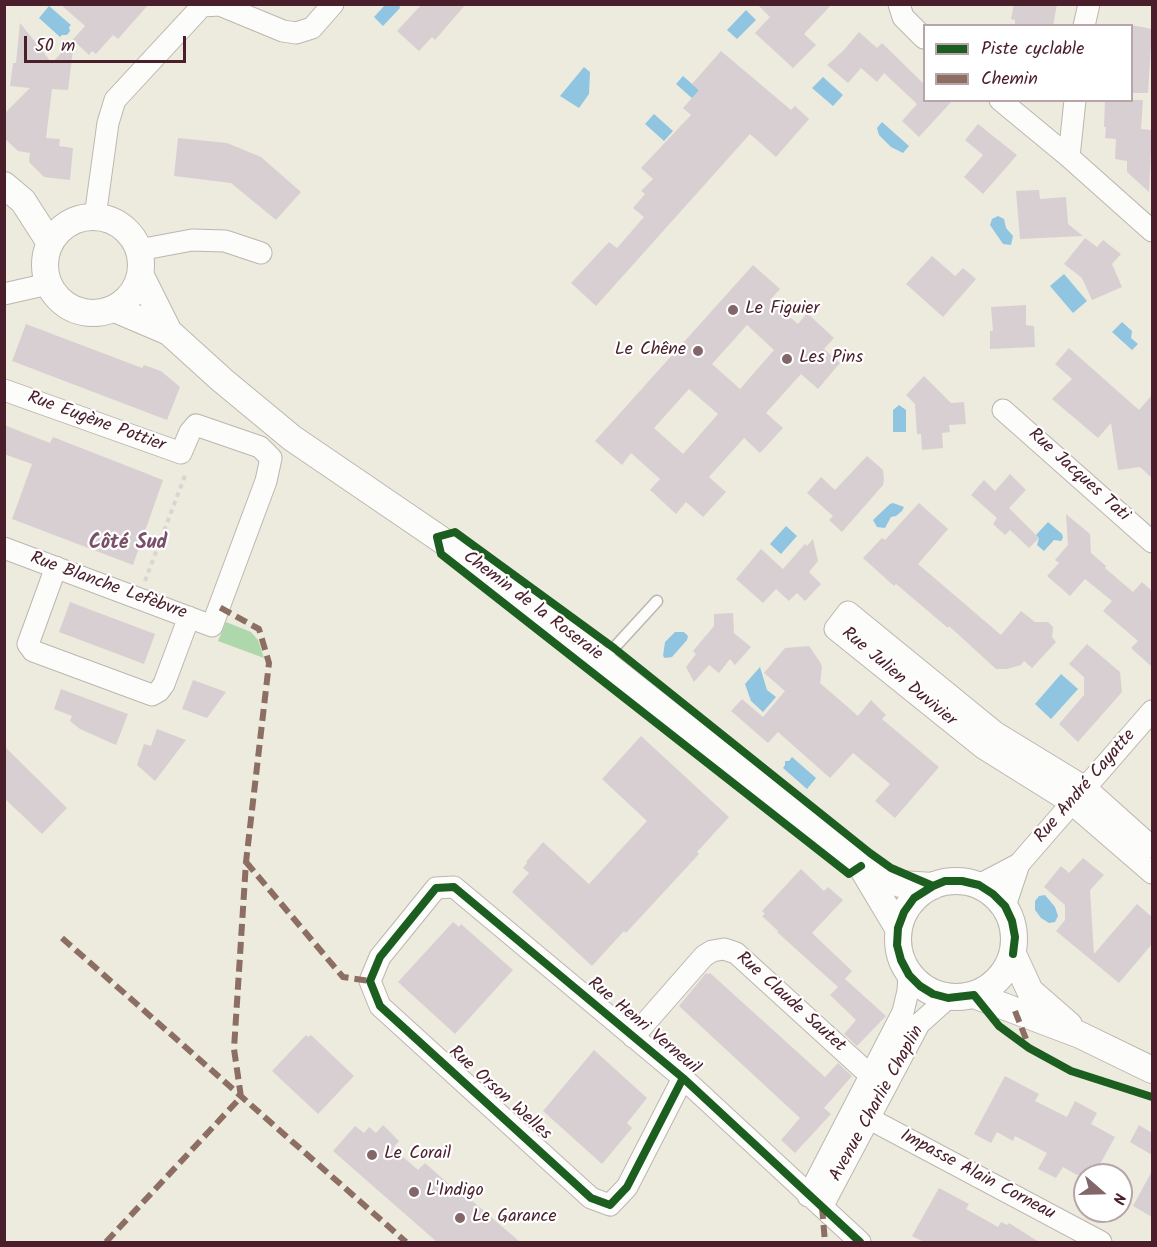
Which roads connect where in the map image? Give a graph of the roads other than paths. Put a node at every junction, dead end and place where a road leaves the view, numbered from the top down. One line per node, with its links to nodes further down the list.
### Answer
1 (333, 4): 10 (street)
2 (899, 4): 5 (street)
3 (1089, 4): 4 (street)
4 (1084, 24)
5 (923, 38)
6 (1002, 102): 8 (street)
7 (1075, 102): 8 (street)
8 (1069, 157): 12 (street)
9 (14, 193): 11 (street); 13 (street)
10 (95, 217): 11 (street); 14 (street)
11 (69, 223): 13 (street)
12 (1152, 231)
13 (50, 243): 17 (street)
14 (139, 250): 15 (street); 16 (street)
15 (261, 253)
16 (141, 276): 19 (street); 20 (street, Chemin de la Roseraie)
17 (48, 284): 18 (street); 19 (street)
18 (4, 294)
19 (115, 309): 20 (street, Chemin de la Roseraie)
20 (169, 332): 29 (street, Chemin de la Roseraie)
21 (4, 390): 28 (street, Rue Eugène Pottier)
22 (1003, 410): 23 (street, Rue Jacques Tati)
23 (1152, 542)
24 (4, 548): 25 (street, Rue Blanche Lefèbvre)
25 (56, 567): 27 (street, Rue Blanche Lefèbvre); 27 (street)
26 (657, 601): 29 (lane)
27 (189, 617): 28 (street, Rue Blanche Lefèbvre)
28 (212, 626)
29 (603, 660): 35 (street, Chemin de la Roseraie)
30 (1152, 711): 31 (street, Rue André Cayatte)
31 (1085, 787): 32 (street, Rue André Cayatte); 32 (street, Rue Julien Duvivier); 33 (street)
32 (1071, 803): 34 (street, Rue André Cayatte); 36 (street)
33 (1152, 847)
34 (1020, 864): 37 (street, Rue André Cayatte); 40 (street, Rue André Cayatte)
35 (861, 866): 38 (street, Chemin de la Roseraie); 41 (street, Chemin de la Roseraie)
36 (1152, 873)
37 (979, 885): 38 (street); 40 (street)
38 (933, 886): 41 (street)
39 (454, 887): 47 (street, Rue Henri Verneuil); 50 (street, Rue Orson Welles)
40 (1005, 906): 42 (street)
41 (898, 928): 43 (street)
42 (1013, 954): 44 (street); 46 (street)
43 (909, 975): 45 (street); 49 (street, Avenue Charlie Chaplin)
44 (974, 995): 45 (street); 46 (street)
45 (948, 998): 51 (street, Avenue Charlie Chaplin)
46 (1080, 1035): 48 (street)
47 (633, 1037): 49 (street, Rue Claude Sautet); 50 (street, Rue Henri Verneuil)
48 (1152, 1070)
49 (871, 1076): 51 (street, Avenue Charlie Chaplin)
50 (683, 1078): 52 (street, Rue Henri Verneuil)
51 (861, 1113): 52 (street, Avenue Charlie Chaplin); 54 (street, Impasse Alain Corneau)
52 (815, 1201): 53 (street, Rue Henri Verneuil)
53 (861, 1242)
54 (1101, 1242)

